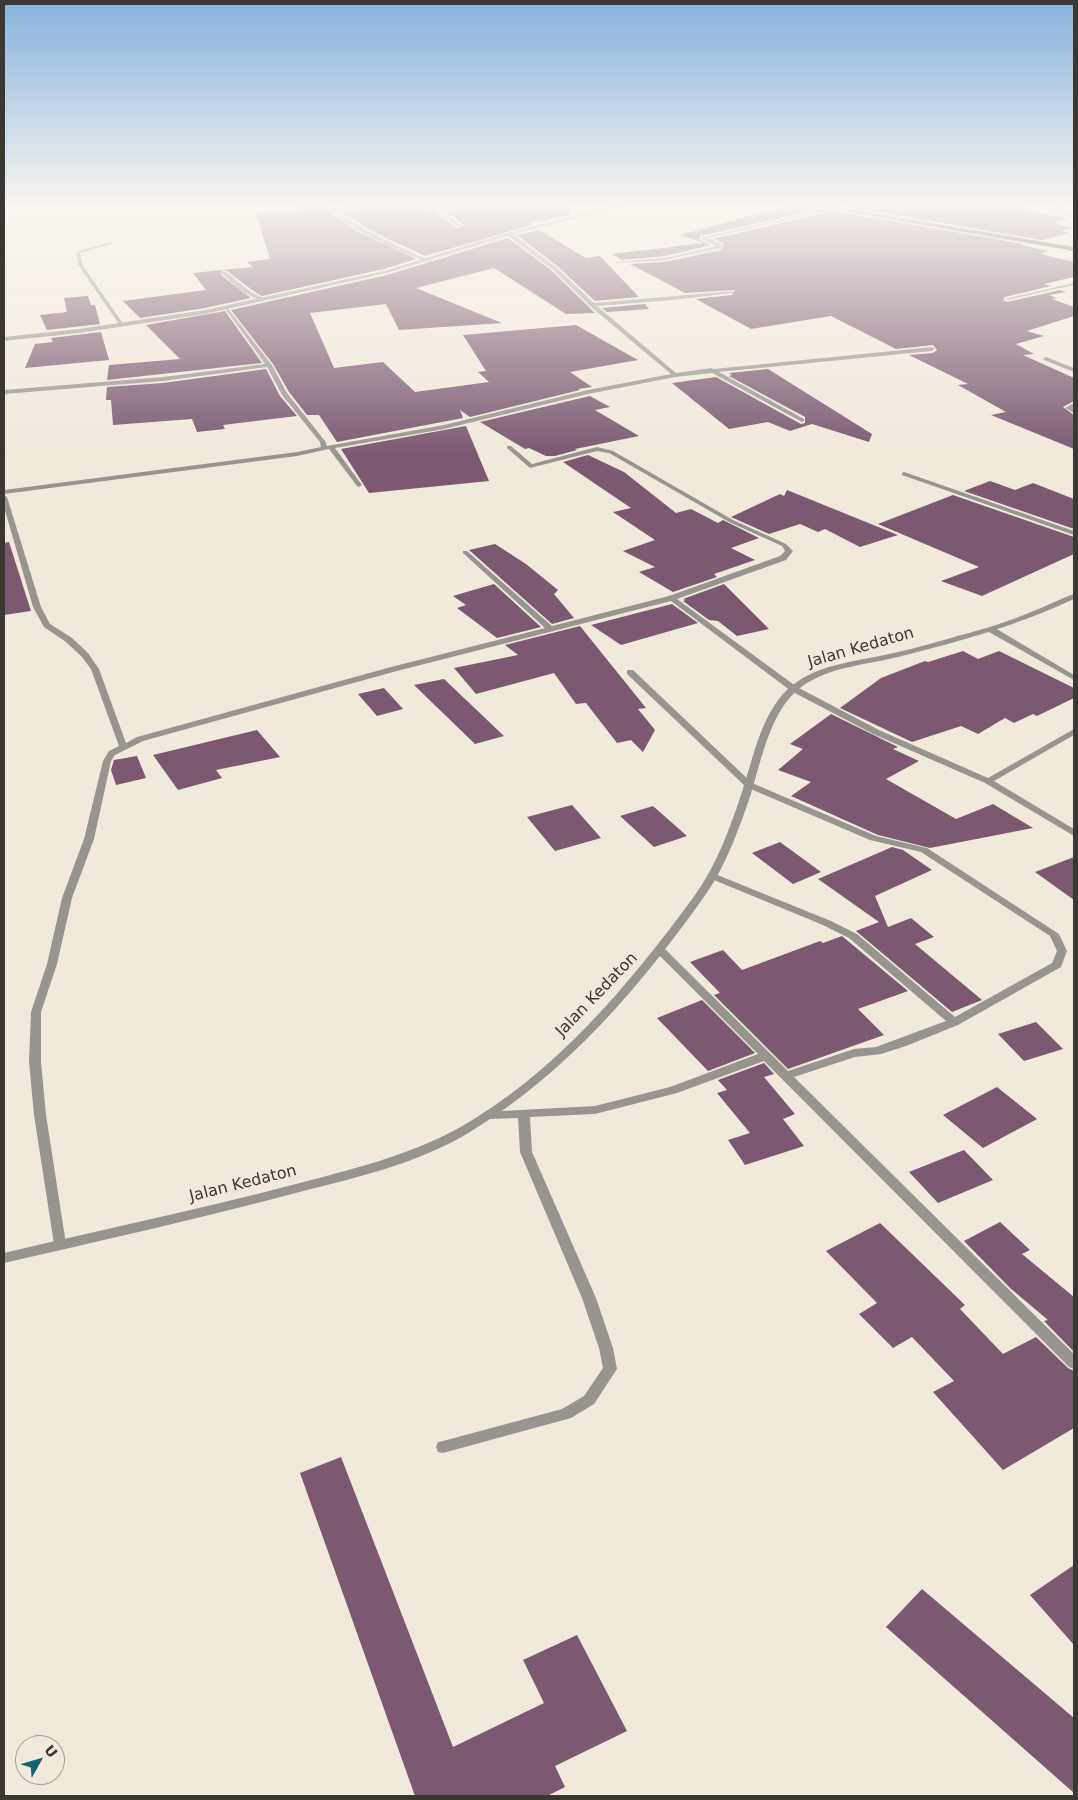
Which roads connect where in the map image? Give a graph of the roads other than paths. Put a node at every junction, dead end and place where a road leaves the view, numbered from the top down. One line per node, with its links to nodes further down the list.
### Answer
1 (95, 287): 12 (street)
2 (242, 287): 8 (street)
3 (317, 287): 8 (street)
4 (574, 287): 10 (street)
5 (1058, 287): 6 (street); 9 (street)
6 (1066, 290)
7 (732, 292): 10 (street)
8 (263, 299): 11 (street)
9 (1007, 299)
10 (592, 305): 19 (street)
11 (226, 307): 12 (street); 16 (street)
12 (121, 325): 13 (street)
13 (4, 339)
14 (932, 349): 17 (street)
15 (1046, 359): 18 (street)
16 (269, 365): 20 (street); 24 (street)
17 (711, 370): 19 (street); 23 (street)
18 (1074, 370)
19 (675, 375): 24 (street)
20 (4, 392)
21 (1074, 405): 22 (street)
22 (1074, 412)
23 (802, 420)
24 (328, 447): 27 (street); 28 (street)
25 (509, 447): 33 (street)
26 (904, 474): 30 (street)
27 (359, 484)
28 (4, 492)
29 (4, 497): 40 (street)
30 (1074, 533)
31 (465, 552): 34 (street)
32 (1074, 596): 35 (street, Jalan Kedaton)
33 (672, 598): 34 (street); 38 (street)
34 (551, 629): 40 (street)
35 (992, 630): 37 (street); 38 (street, Jalan Kedaton)
36 (630, 672): 42 (street)
37 (1074, 678)
38 (794, 689): 41 (street); 42 (street, Jalan Kedaton)
39 (1074, 732): 41 (street)
40 (124, 746): 51 (street)
41 (988, 781): 43 (street)
42 (749, 785): 44 (street, Jalan Kedaton); 46 (street)
43 (1074, 833)
44 (712, 876): 45 (street, Jalan Kedaton); 46 (street)
45 (661, 951): 47 (street); 50 (street, Jalan Kedaton)
46 (954, 1022): 48 (street)
47 (765, 1056): 48 (street); 49 (street)
48 (785, 1076): 53 (street)
49 (524, 1113): 50 (street); 54 (street)
50 (488, 1115): 51 (street, Jalan Kedaton)
51 (60, 1244): 52 (street, Jalan Kedaton)
52 (4, 1258)
53 (1074, 1363)
54 (443, 1446)

